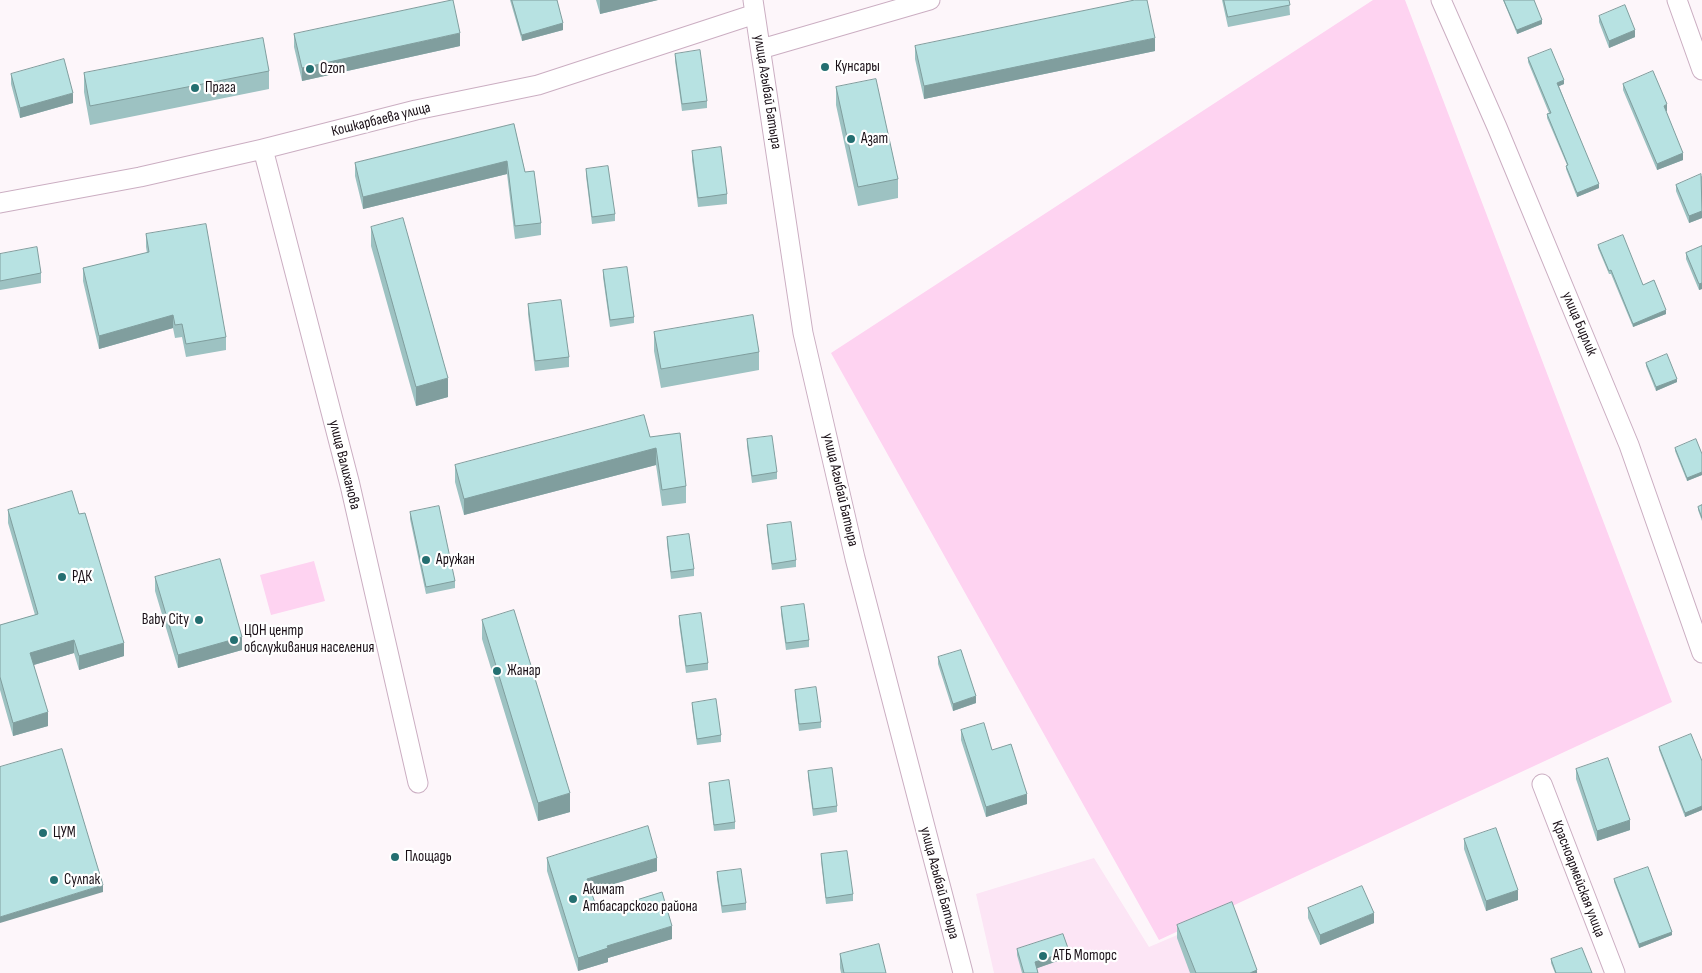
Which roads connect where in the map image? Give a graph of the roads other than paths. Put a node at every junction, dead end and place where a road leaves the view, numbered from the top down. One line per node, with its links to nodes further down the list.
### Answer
1 (930, 0): 5 (street)
2 (1441, 0): 9 (street, улица Бирлик)
3 (1677, 0): 6 (street)
4 (754, 7): 5 (street, улица Агыбай Батыра); 7 (street, Кошкарбаева улица)
5 (761, 49): 12 (street, улица Агыбай Батыра)
6 (1702, 70)
7 (263, 150): 8 (street, Кошкарбаева улица); 10 (street, улица Валиханова)
8 (0, 202)
9 (1702, 653)
10 (418, 783)
11 (1542, 784): 13 (street, Красноармейская улица)
12 (963, 973)
13 (1615, 973)

